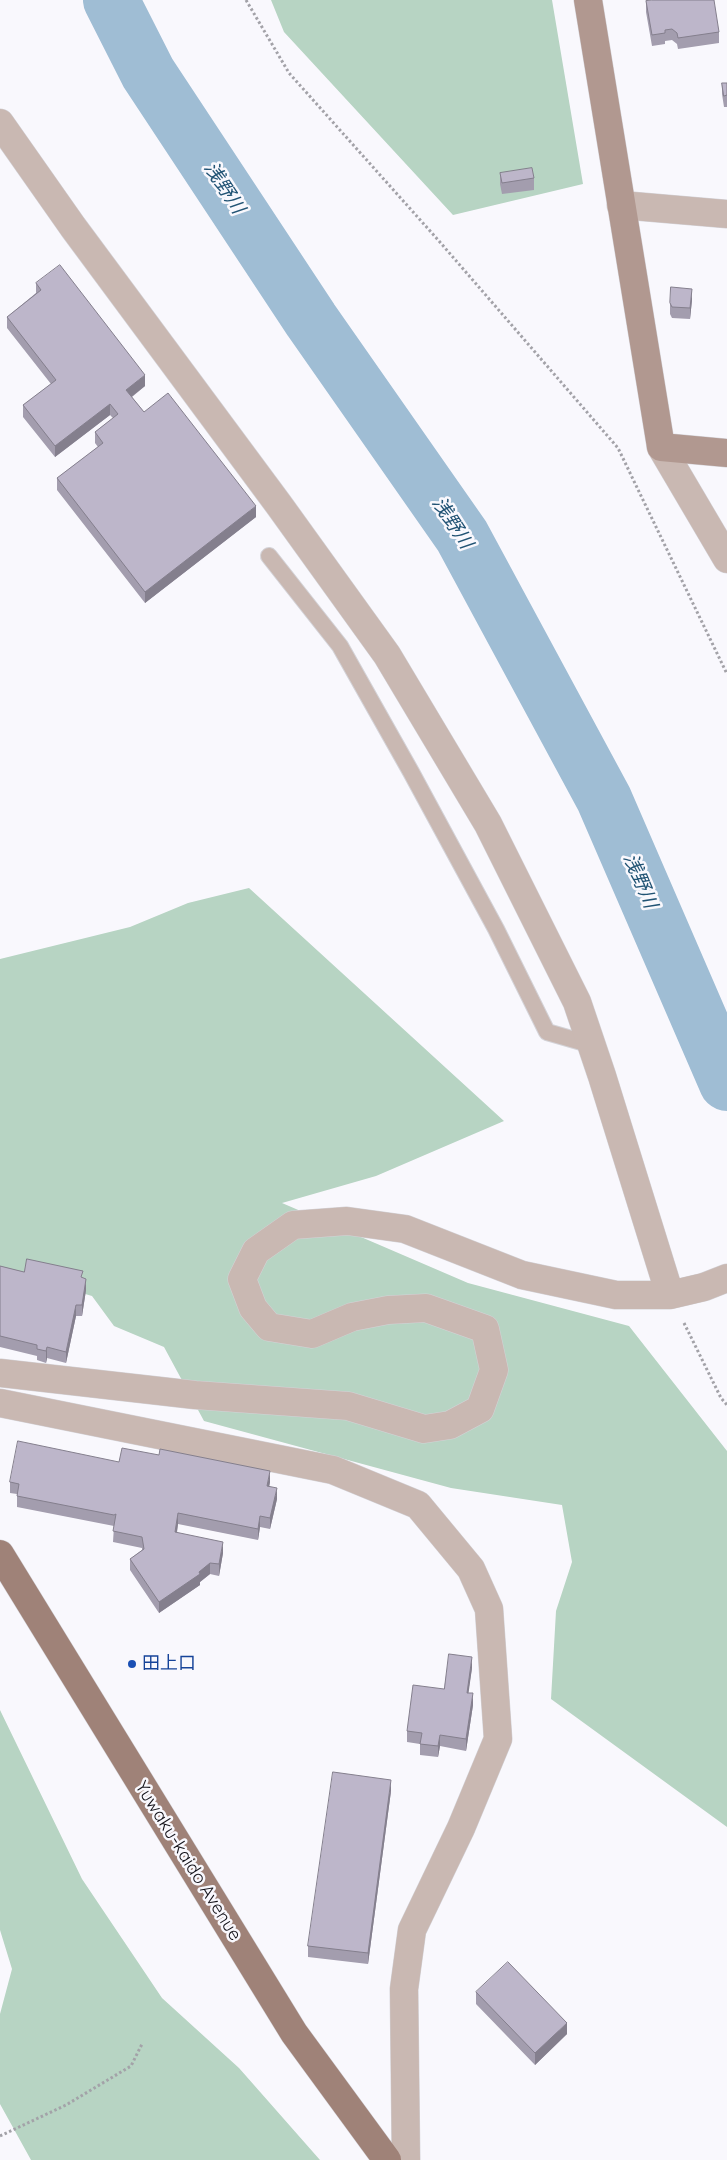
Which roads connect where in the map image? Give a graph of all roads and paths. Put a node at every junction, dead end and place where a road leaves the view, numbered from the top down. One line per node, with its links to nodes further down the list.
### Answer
1 (246, 0): 10 (path)
2 (588, 0): 4 (street)
3 (0, 123): 11 (street)
4 (622, 205): 5 (street); 6 (street)
5 (727, 214)
6 (661, 447): 7 (street); 9 (street)
7 (727, 452)
8 (269, 556): 11 (lane)
9 (727, 559)
10 (727, 674)
11 (592, 1045): 13 (street)
12 (716, 1283): 13 (street)
13 (670, 1296): 14 (street); 16 (path)
14 (0, 1373)
15 (0, 1403): 21 (street)
16 (727, 1405)
17 (0, 1554): 20 (main road, Yuwaku-kaido Avenue)
18 (142, 2044): 19 (path)
19 (0, 2136)
20 (387, 2160)
21 (406, 2160)

